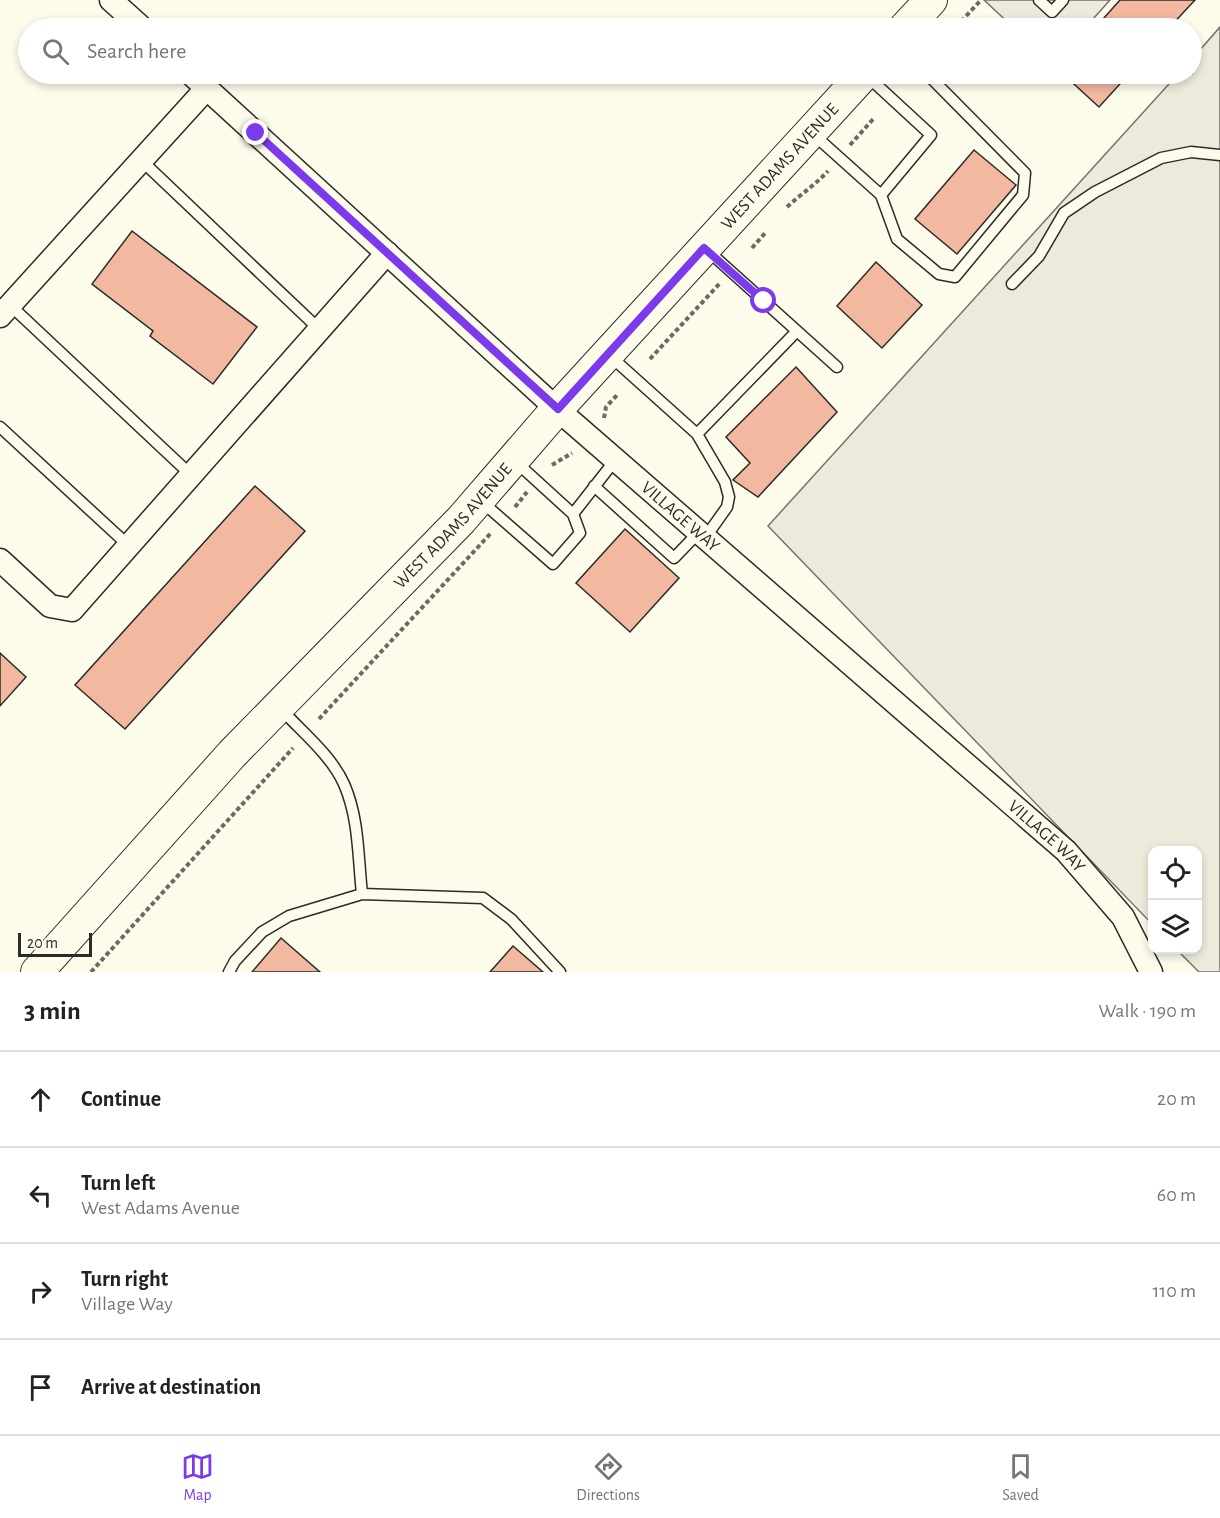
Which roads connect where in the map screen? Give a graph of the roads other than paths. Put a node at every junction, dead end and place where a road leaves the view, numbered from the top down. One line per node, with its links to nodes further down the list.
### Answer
1 (111, 0): 5 (street)
2 (931, 0): 6 (main road)
3 (1038, 0): 4 (lane)
4 (1063, 0)
5 (131, 18)
6 (914, 18)
7 (197, 84): 14 (street)
8 (202, 84): 17 (street, VILLAGE WAY)
9 (855, 84): 12 (main road, WEST ADAMS AVENUE)
10 (875, 84): 15 (lane)
11 (937, 84): 15 (lane)
12 (810, 131): 15 (lane); 16 (main road, WEST ADAMS AVENUE)
13 (1220, 155): 18 (lane)
14 (141, 160): 19 (street); 20 (lane)
15 (881, 195)
16 (704, 248): 21 (lane); 22 (main road, WEST ADAMS AVENUE)
17 (387, 253): 20 (street); 24 (street, VILLAGE WAY)
18 (1012, 284)
19 (5, 310): 29 (lane)
20 (320, 330): 29 (street)
21 (797, 331): 23 (lane); 26 (lane)
22 (608, 354): 24 (main road, WEST ADAMS AVENUE); 26 (lane)
23 (837, 367)
24 (558, 409): 27 (street, VILLAGE WAY); 28 (main road, WEST ADAMS AVENUE)
25 (0, 427): 34 (lane)
26 (697, 435): 33 (lane)
27 (616, 459): 30 (lane); 33 (street, VILLAGE WAY)
28 (513, 460): 31 (main road, WEST ADAMS AVENUE); 32 (lane)
29 (191, 475): 34 (street)
30 (594, 486): 32 (lane); 33 (lane)
31 (479, 499): 32 (lane); 36 (main road, WEST ADAMS AVENUE)
32 (573, 514)
33 (702, 535): 41 (street, VILLAGE WAY)
34 (129, 546): 35 (street)
35 (0, 560)
36 (278, 707): 37 (lane); 38 (main road, WEST ADAMS AVENUE)
37 (362, 894): 39 (lane); 40 (lane)
38 (37, 972)
39 (229, 972)
40 (560, 972)
41 (1151, 972)

